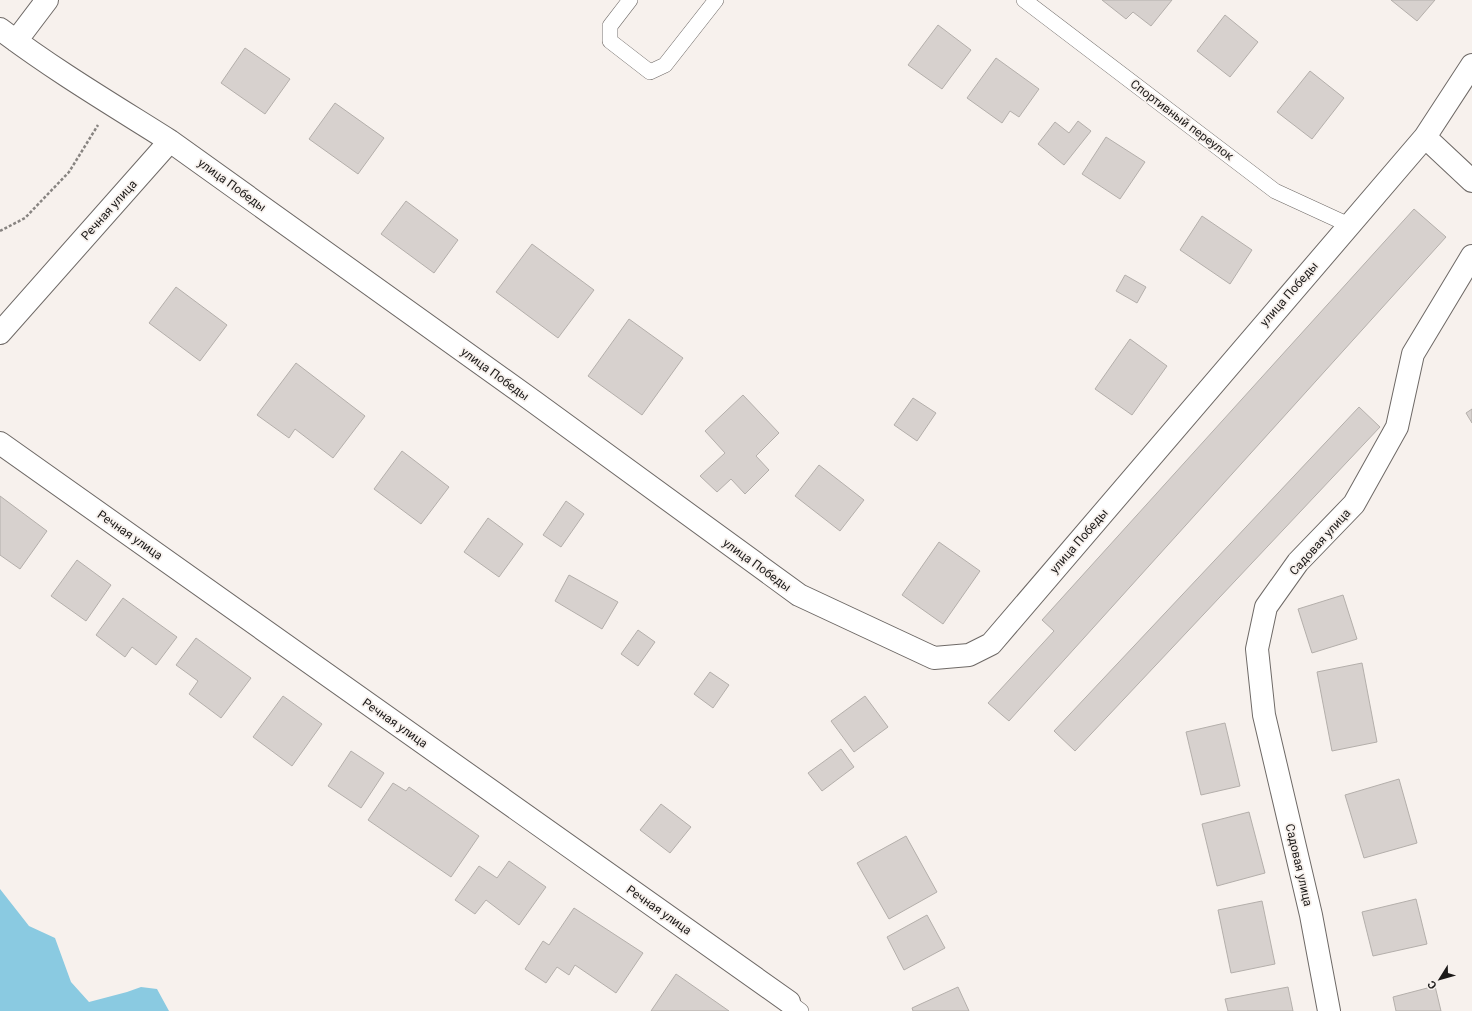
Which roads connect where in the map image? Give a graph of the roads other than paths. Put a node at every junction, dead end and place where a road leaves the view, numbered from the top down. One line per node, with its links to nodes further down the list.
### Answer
1 (47, 0): 5 (street)
2 (630, 0): 3 (lane)
3 (716, 0)
4 (1024, 0): 10 (lane, Спортивный переулок)
5 (8, 35): 8 (street, улица Победы)
6 (1472, 65): 7 (street, улица Победы)
7 (1425, 137): 9 (street); 10 (street, улица Победы)
8 (170, 141): 10 (street, улица Победы); 12 (street, Речная улица)
9 (1472, 181)
10 (1349, 225)
11 (1472, 256): 15 (street, Садовая улица)
12 (0, 332)
13 (0, 443): 14 (street, Речная улица)
14 (795, 1007)
15 (1329, 1011)

